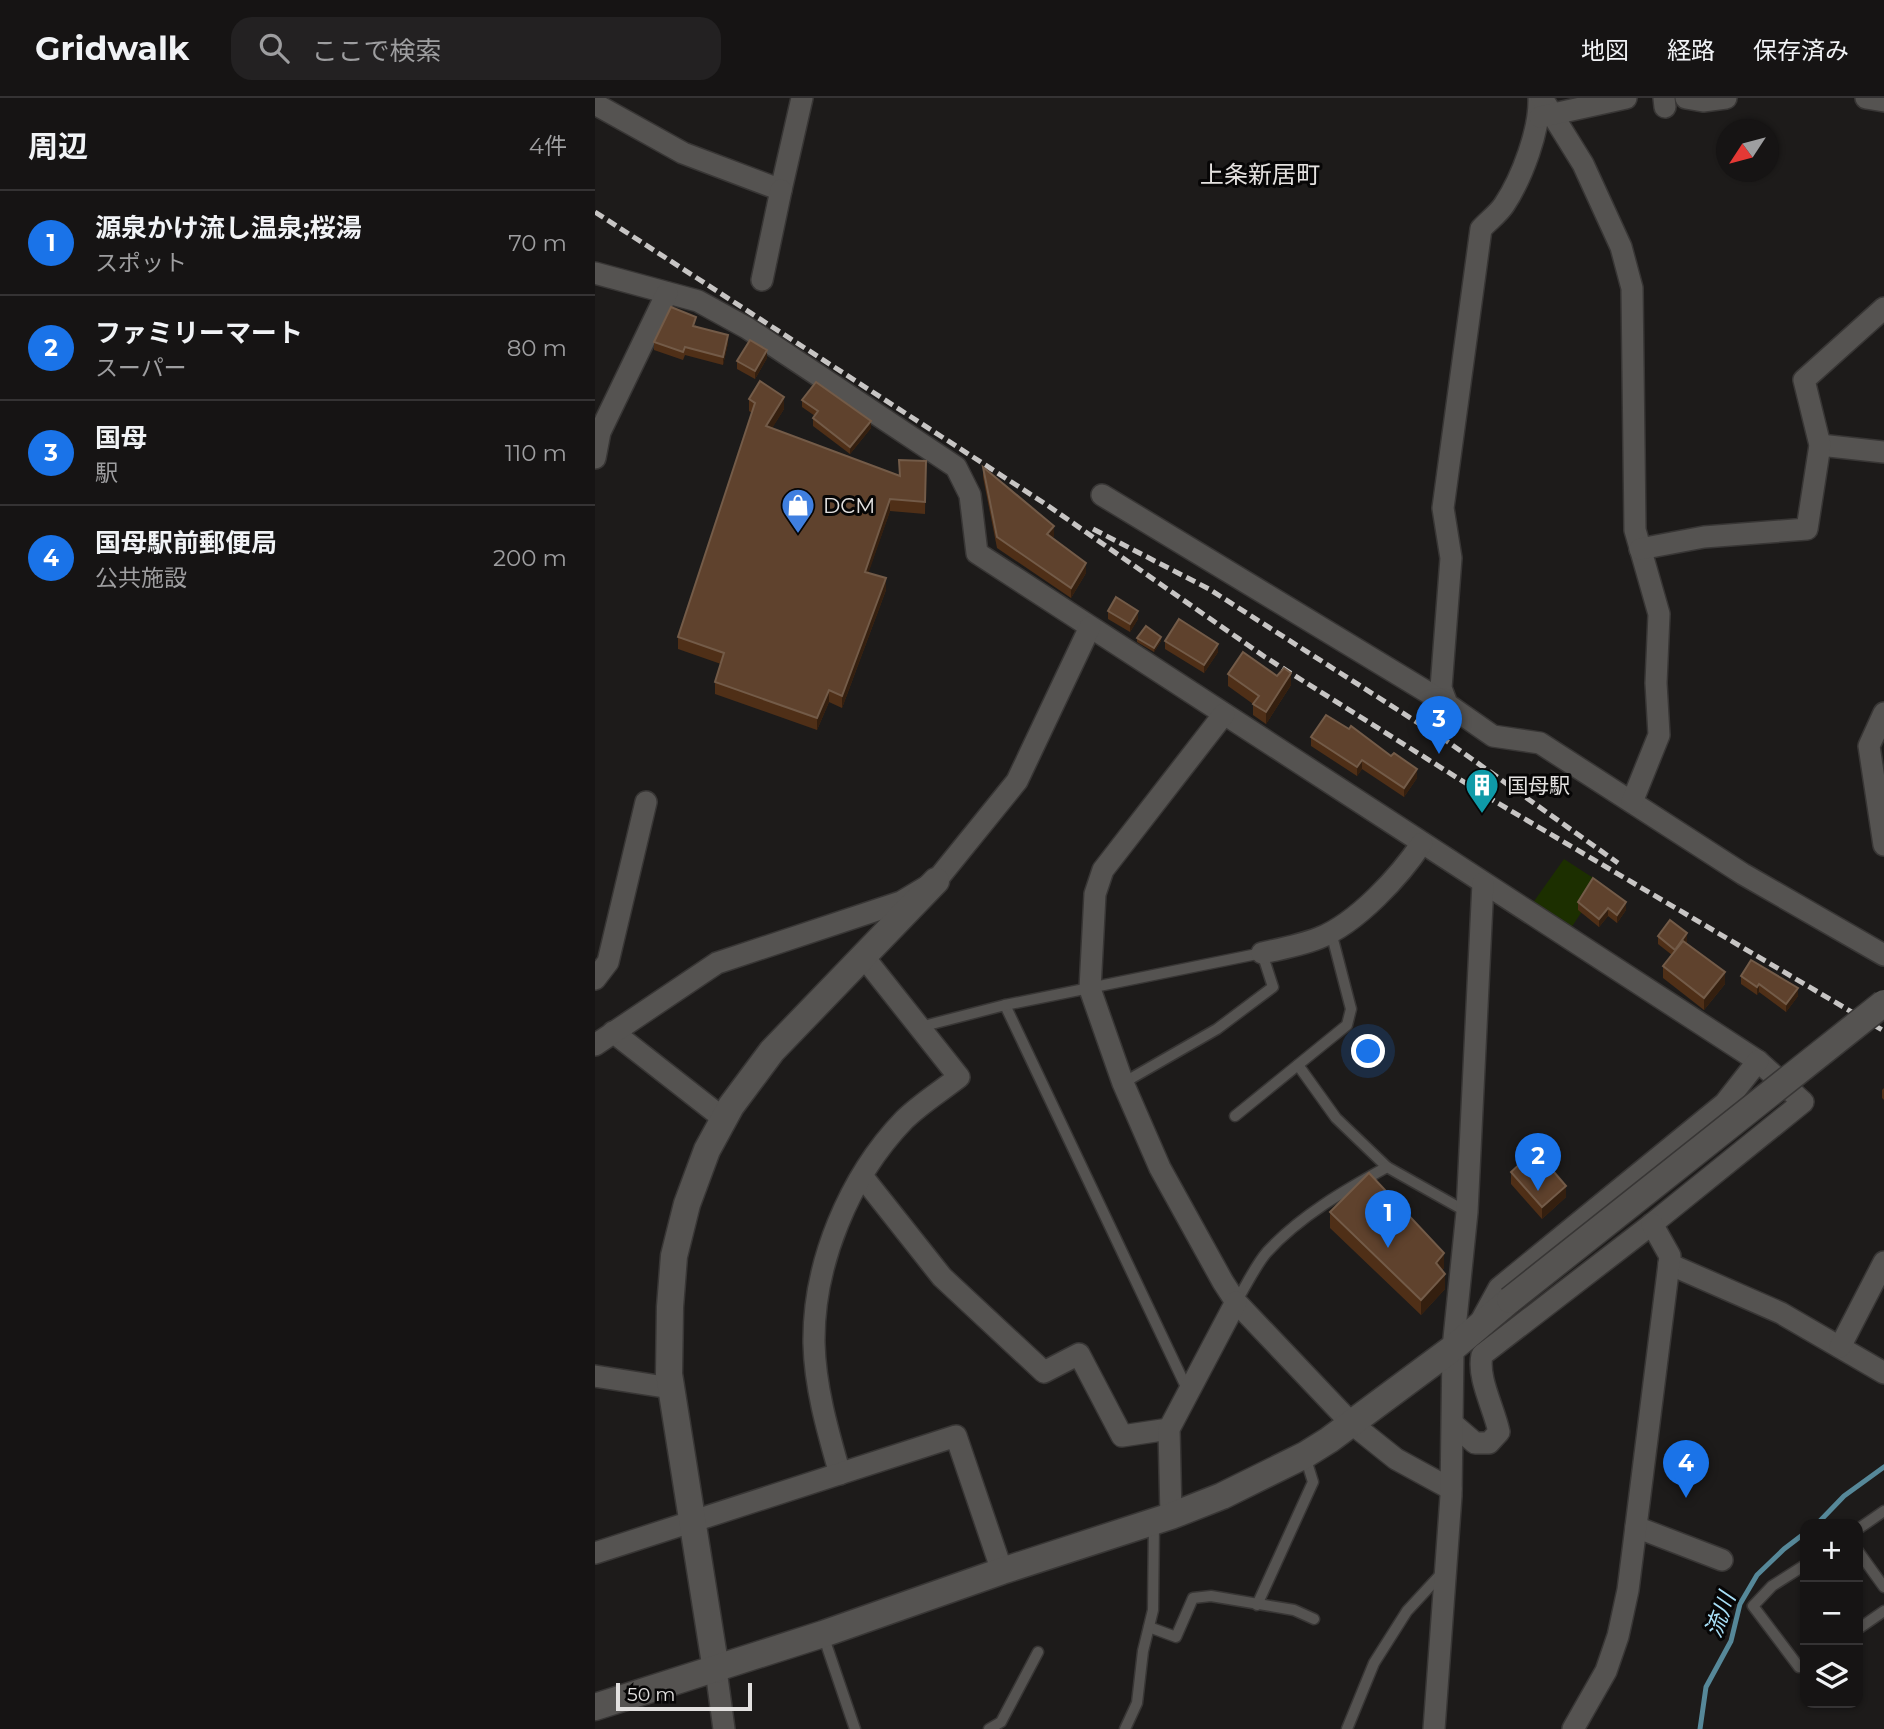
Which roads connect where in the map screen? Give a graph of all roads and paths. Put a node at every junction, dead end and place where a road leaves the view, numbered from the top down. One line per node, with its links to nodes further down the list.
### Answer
1 (801, 98): 9 (street)
2 (1626, 98): 8 (street)
3 (1686, 98): 4 (street)
4 (1726, 98)
5 (1866, 98): 6 (street)
6 (1884, 101)
7 (595, 104): 9 (street)
8 (1543, 107): 18 (street); 20 (street)
9 (781, 190): 11 (street)
10 (595, 273): 12 (street)
11 (762, 281)
12 (667, 293): 16 (street); 19 (street)
13 (1884, 308): 14 (street)
14 (1820, 445): 15 (street); 18 (street)
15 (1884, 452)
16 (595, 458)
17 (1101, 495): 20 (street)
18 (1640, 549): 24 (street)
19 (1090, 627): 22 (street); 27 (street)
20 (1447, 704): 24 (street)
21 (1884, 713): 26 (street)
22 (1224, 715): 25 (street); 34 (street)
23 (646, 802): 33 (street)
24 (1632, 802): 32 (street)
25 (1422, 843): 28 (street); 29 (street)
26 (1884, 845)
27 (936, 881): 31 (street); 38 (street)
28 (1483, 883): 40 (street); 47 (street)
29 (1331, 932): 30 (street); 41 (lane)
30 (1262, 953): 34 (lane); 42 (lane)
31 (863, 956): 37 (street); 44 (street)
32 (1884, 956)
33 (595, 979)
34 (1090, 989): 36 (lane); 42 (street)
35 (1884, 1003): 52 (street, bridge)
36 (1005, 1005): 37 (lane); 58 (lane)
37 (920, 1027): 46 (street)
38 (613, 1032): 39 (street); 44 (street)
39 (595, 1045)
40 (1758, 1062): 48 (street); 52 (street)
41 (1298, 1065): 43 (lane); 45 (lane)
42 (1123, 1083): 51 (street)
43 (1235, 1116)
44 (724, 1119): 57 (street)
45 (1387, 1167): 47 (lane); 51 (lane)
46 (862, 1176): 61 (street); 63 (street)
47 (1467, 1212): 54 (street)
48 (1652, 1224): 50 (street); 60 (street)
49 (1884, 1262): 53 (street)
50 (1669, 1264): 53 (street); 69 (street)
51 (1235, 1302): 58 (street); 59 (street)
52 (1478, 1327): 54 (street)
53 (1840, 1347): 55 (street)
54 (1453, 1348): 59 (street); 60 (street)
55 (1881, 1364)
56 (595, 1377): 57 (street)
57 (671, 1388): 67 (street)
58 (1188, 1391): 61 (street)
59 (1351, 1423): 62 (street); 64 (street)
60 (1453, 1424): 64 (street)
61 (1169, 1429): 66 (street)
62 (1305, 1455): 66 (street); 77 (lane)
63 (840, 1474): 67 (street); 75 (street)
64 (1451, 1489): 74 (street)
65 (1884, 1511): 68 (lane)
66 (1163, 1519): 75 (street); 81 (lane)
67 (693, 1521): 70 (street); 85 (street)
68 (1863, 1526)
69 (1636, 1527): 72 (street); 93 (street)
70 (595, 1553)
71 (1863, 1558): 76 (lane)
72 (1722, 1560)
73 (1800, 1568): 84 (lane)
74 (1445, 1570): 91 (lane); 92 (street)
75 (1002, 1571): 82 (street)
76 (1884, 1587)
77 (1257, 1605): 79 (lane); 81 (lane)
78 (1884, 1611): 80 (lane)
79 (1314, 1619)
80 (1863, 1626)
81 (1149, 1627): 90 (lane)
82 (823, 1634): 85 (street); 88 (lane)
83 (1038, 1652): 89 (lane)
84 (1800, 1666)
85 (716, 1670): 86 (street); 87 (street)
86 (595, 1707)
87 (724, 1729)
88 (855, 1729)
89 (989, 1729)
90 (1125, 1729)
91 (1347, 1729)
92 (1434, 1729)
93 (1573, 1729)

